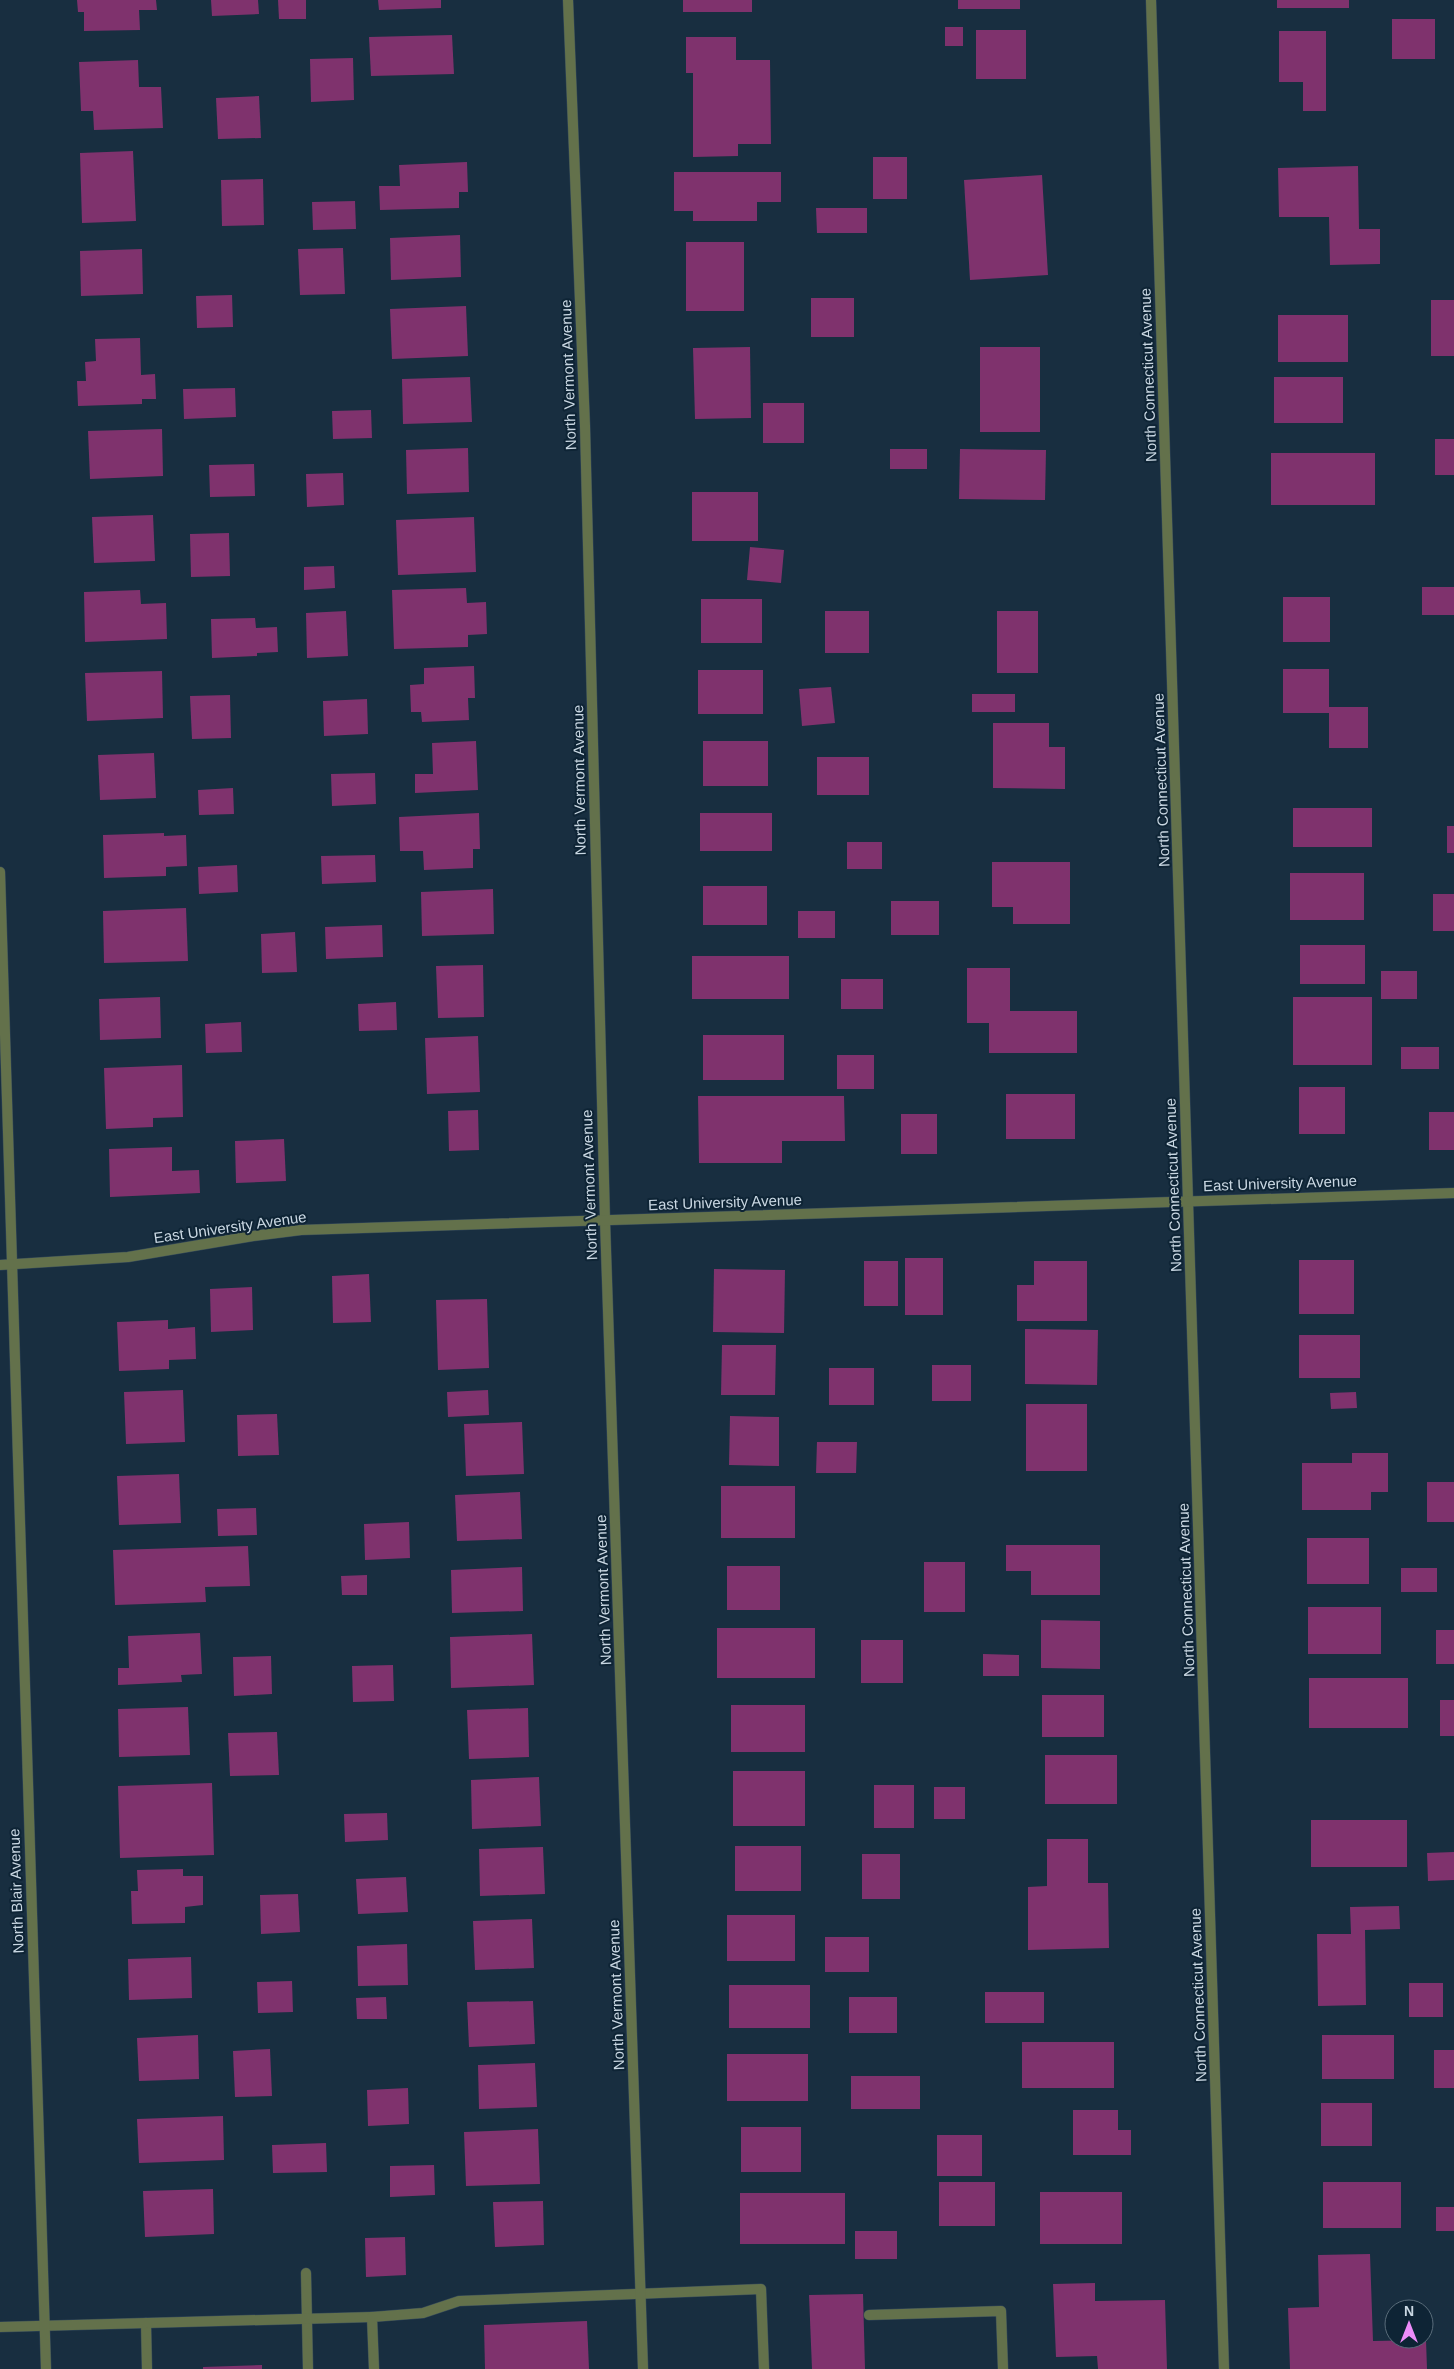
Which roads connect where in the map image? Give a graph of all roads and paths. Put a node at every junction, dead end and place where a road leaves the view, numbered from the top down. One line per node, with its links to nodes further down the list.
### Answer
1 (568, 0): 6 (street, North Vermont Avenue)
2 (1151, 0): 5 (street, North Connecticut Avenue)
3 (0, 872): 8 (street, North Blair Avenue)
4 (1454, 1193): 5 (street, East University Avenue)
5 (1189, 1201): 6 (street, East University Avenue); 24 (street, North Connecticut Avenue)
6 (605, 1220): 8 (street, East University Avenue); 10 (street, North Vermont Avenue)
7 (0, 1265): 8 (street, East University Avenue)
8 (12, 1265): 15 (street, North Blair Avenue)
9 (306, 2272): 13 (street)
10 (641, 2294): 12 (street); 21 (street, North Vermont Avenue); 22 (street)
11 (869, 2315): 23 (street)
12 (372, 2317): 13 (street); 20 (street)
13 (307, 2319): 14 (street); 19 (street)
14 (146, 2323): 15 (street); 18 (street)
15 (44, 2325): 16 (street); 17 (street, North Blair Avenue)
16 (0, 2327)
17 (46, 2369)
18 (148, 2369)
19 (308, 2369)
20 (374, 2369)
21 (644, 2369)
22 (764, 2369)
23 (1003, 2369)
24 (1224, 2369)

